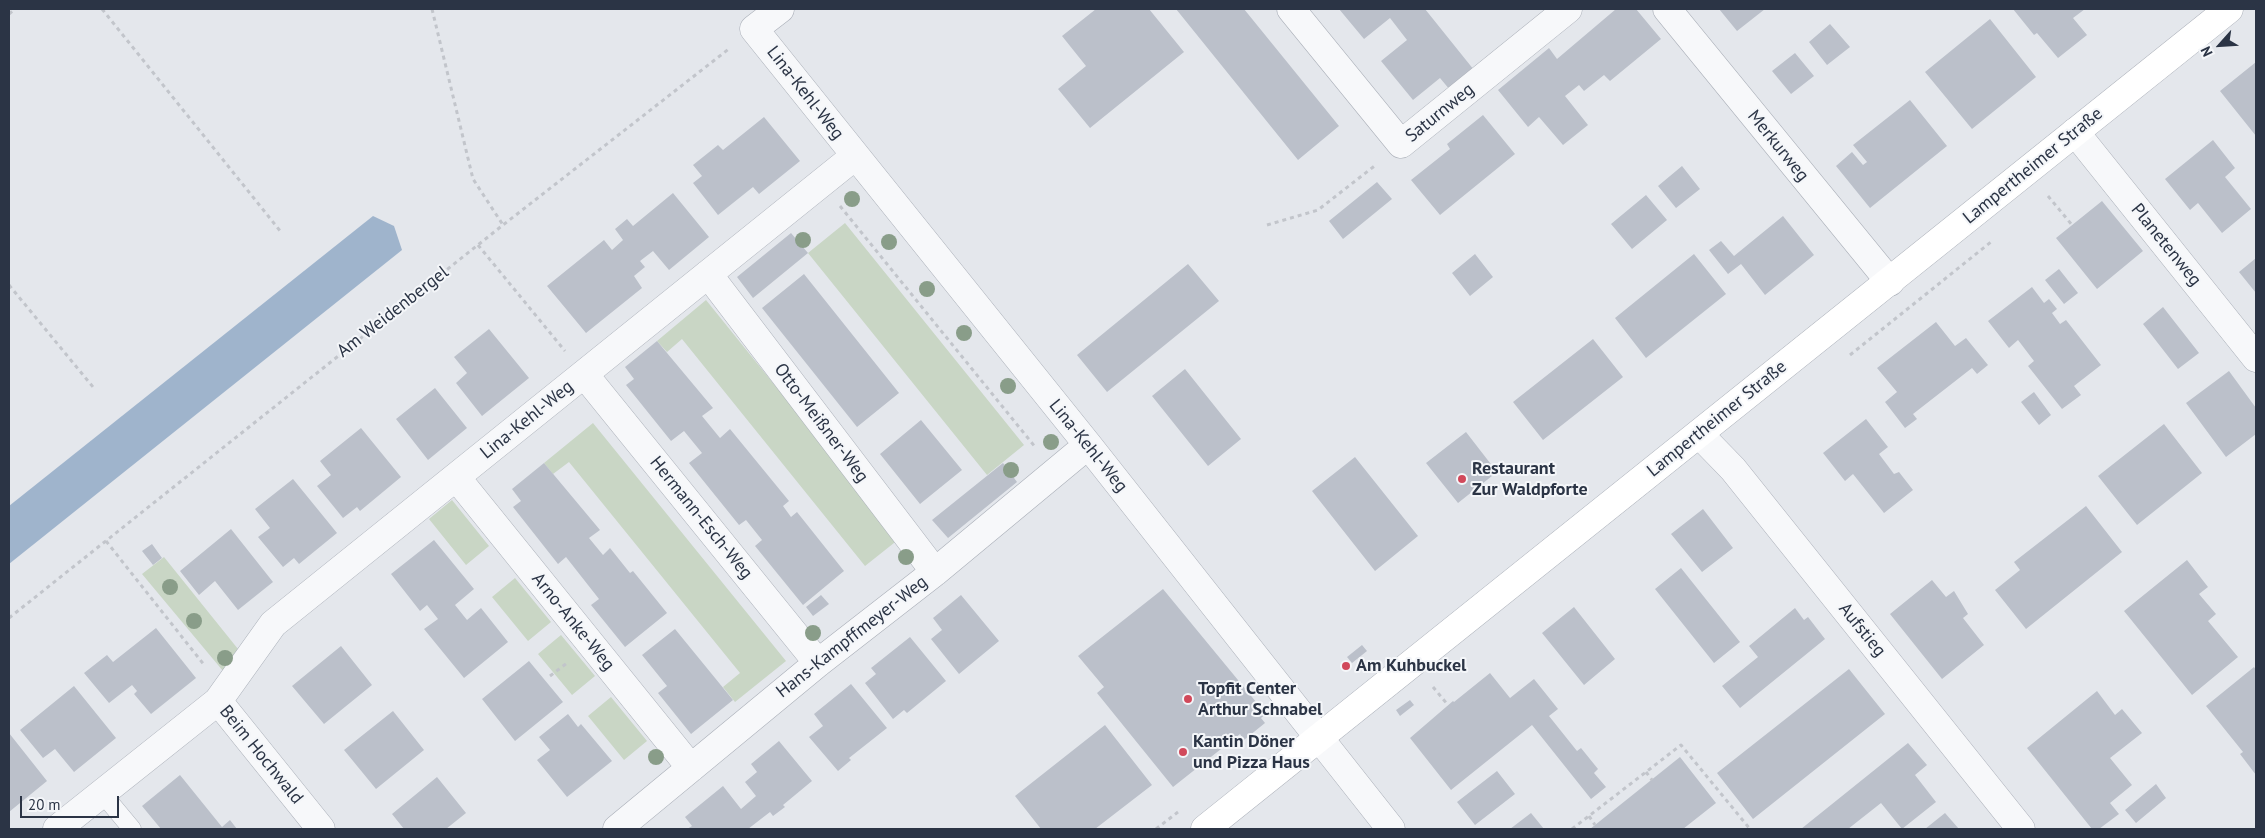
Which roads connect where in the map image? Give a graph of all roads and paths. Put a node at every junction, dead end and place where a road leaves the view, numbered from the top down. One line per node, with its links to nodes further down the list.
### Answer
1 (15, 9): 9 (path)
2 (102, 9): 19 (path)
3 (432, 9): 16 (path)
4 (780, 9): 10 (street)
5 (1291, 9): 12 (street, Saturnweg)
6 (1568, 9): 12 (street, Saturnweg)
7 (1667, 9): 22 (street, Merkurweg)
8 (2229, 9): 11 (street, Lampertheimer Straße)
9 (9, 14)
10 (754, 29): 13 (street, Lina-Kehl-Weg); 16 (path, Am Weidenbergel)
11 (2075, 132): 22 (street, Lampertheimer Straße); 24 (street, Planetenweg)
12 (1401, 144): 17 (path)
13 (855, 156): 14 (street, Lina-Kehl-Weg); 28 (street, Lina-Kehl-Weg)
14 (822, 183): 21 (street, Lina-Kehl-Weg); 29 (path)
15 (2048, 196): 18 (path)
16 (503, 225): 20 (path, Am Weidenbergel)
17 (1267, 225)
18 (2072, 225)
19 (281, 232)
20 (478, 246): 25 (path); 31 (path, Am Weidenbergel)
21 (708, 274): 25 (street, Lina-Kehl-Weg); 32 (street, Otto-Meißner-Weg)
22 (1890, 282): 27 (street, Lampertheimer Straße)
23 (9, 285): 26 (path)
24 (2256, 358)
25 (584, 374): 30 (street, Lina-Kehl-Weg); 34 (street, Hermann-Esch-Weg)
26 (93, 388)
27 (1699, 434): 38 (street, Lampertheimer Straße); 53 (street, Aufstieg)
28 (1088, 445): 29 (street, Hans-Kampffmeyer-Weg); 38 (street, Lina-Kehl-Weg)
29 (1056, 472): 32 (street, Hans-Kampffmeyer-Weg)
30 (456, 476): 36 (street, Lina-Kehl-Weg); 39 (street, Arno-Anke-Weg)
31 (106, 541): 33 (path, Am Weidenbergel); 36 (path)
32 (935, 572): 34 (street, Hans-Kampffmeyer-Weg)
33 (9, 618)
34 (818, 663): 39 (street, Hans-Kampffmeyer-Weg)
35 (1433, 686): 37 (path)
36 (218, 701): 42 (street, Beim Hochwald); 47 (street, Beim Hochwald)
37 (1448, 705)
38 (1318, 738): 49 (street, Lampertheimer Straße); 50 (street)
39 (691, 768): 48 (street, Hans-Kampffmeyer-Weg)
40 (1646, 772): 41 (path); 43 (path); 52 (path)
41 (1652, 780)
42 (102, 793): 45 (street, Beim Hochwald); 46 (lane)
43 (1589, 816): 44 (path); 51 (path)
44 (1595, 825)
45 (57, 829)
46 (132, 829)
47 (321, 829)
48 (617, 829)
49 (1205, 829)
50 (1391, 829)
51 (1572, 829)
52 (1750, 829)
53 (2022, 829)

